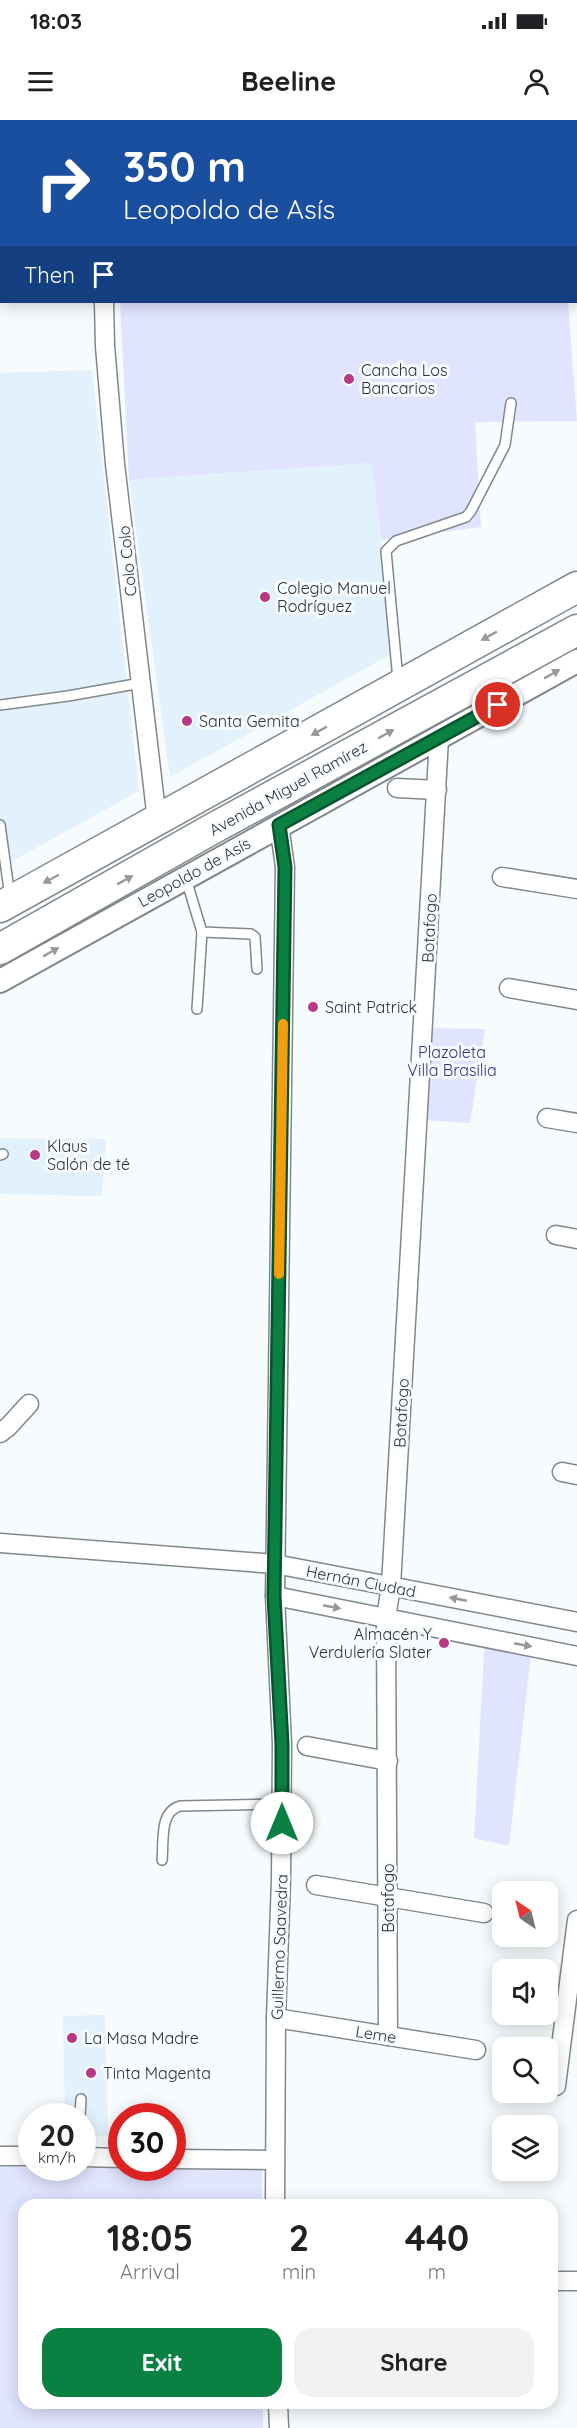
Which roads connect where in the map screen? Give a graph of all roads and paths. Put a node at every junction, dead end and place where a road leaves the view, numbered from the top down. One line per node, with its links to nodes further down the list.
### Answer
1 (104, 303): 6 (street, Colo Colo)
2 (511, 403): 7 (lane)
3 (577, 587): 7 (main road, Avenida Miguel Ramírez, one-way to 7)
4 (577, 630): 19 (main road, Avenida Miguel Ramírez, one-way to 4)
5 (577, 661): 9 (street, Leopoldo de Asís, one-way to 5)
6 (141, 683): 8 (lane); 12 (street, Colo Colo)
7 (398, 686): 12 (main road, Avenida Miguel Ramírez, one-way to 12)
8 (0, 705)
9 (439, 738): 11 (street, Botafogo); 14 (street, Leopoldo de Asís)
10 (397, 789): 11 (street)
11 (437, 790): 35 (street, Botafogo)
12 (157, 820): 18 (main road, Avenida Miguel Ramírez, one-way to 18); 19 (main road)
13 (0, 825): 18 (lane)
14 (279, 825): 15 (street, Leopoldo de Asís); 34 (street, Guillermo Saavedra)
15 (185, 877): 20 (lane); 23 (street, Leopoldo de Asís, one-way to 15)
16 (502, 877): 17 (street)
17 (577, 889)
18 (6, 904)
19 (66, 913): 21 (main road, Avenida Miguel Ramírez)
20 (202, 932): 22 (lane); 26 (lane)
21 (0, 949)
22 (257, 969)
23 (0, 981)
24 (509, 988): 25 (street)
25 (577, 1000)
26 (196, 1009)
27 (547, 1118): 28 (street)
28 (577, 1123)
29 (556, 1235): 30 (street)
30 (577, 1239)
31 (28, 1404): 32 (street)
32 (0, 1433)
33 (0, 1543): 34 (street, Hernán Ciudad)
34 (275, 1564): 35 (street, Hernán Ciudad); 36 (street, Guillermo Saavedra)
35 (391, 1586): 37 (street, Botafogo); 38 (street, Hernán Ciudad, one-way to 35)
36 (274, 1596): 37 (street, Hernán Ciudad, one-way to 37); 42 (street, Guillermo Saavedra)
37 (386, 1618): 39 (street, Hernán Ciudad, one-way to 39); 41 (street, Botafogo)
38 (577, 1622)
39 (577, 1656)
40 (308, 1746): 41 (street)
41 (388, 1761): 45 (street, Botafogo)
42 (282, 1804): 43 (lane); 49 (street, Guillermo Saavedra)
43 (162, 1860)
44 (316, 1885): 45 (street)
45 (388, 1897): 46 (street); 50 (street, Botafogo)
46 (484, 1913)
47 (577, 1920): 48 (street)
48 (577, 1926): 52 (street)
49 (276, 2019): 50 (street, Leme); 58 (street, Guillermo Saavedra)
50 (388, 2036): 51 (street, Leme)
51 (476, 2050)
52 (558, 2071)
53 (81, 2100): 54 (lane)
54 (81, 2103)
55 (0, 2156): 56 (street)
56 (18, 2156)
57 (186, 2158): 58 (street)
58 (275, 2160): 59 (street, Guillermo Saavedra)
59 (275, 2199)
60 (558, 2281): 61 (street)
61 (577, 2281)
62 (278, 2409): 63 (street)
63 (279, 2428)

